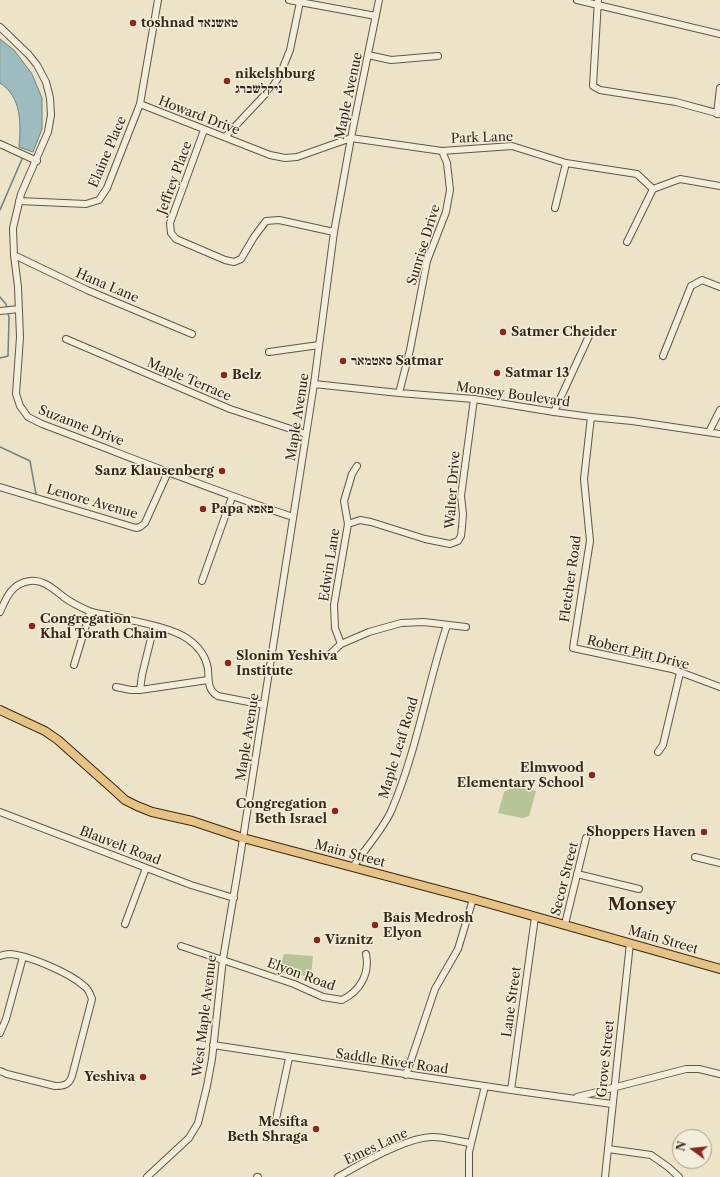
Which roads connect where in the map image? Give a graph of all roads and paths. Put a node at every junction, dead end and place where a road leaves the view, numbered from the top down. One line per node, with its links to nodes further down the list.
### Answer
1 (158, 0): 13 (street, Howard Drive)
2 (289, 0): 5 (street)
3 (379, 0): 7 (street, Maple Avenue)
4 (577, 0): 6 (street)
5 (300, 2): 7 (street); 16 (street)
6 (598, 2): 9 (street); 14 (street)
7 (376, 16): 10 (street, Maple Avenue)
8 (0, 27): 20 (street, Suzanne Drive)
9 (720, 34)
10 (368, 55): 11 (street); 17 (street, Maple Avenue)
11 (438, 56)
12 (720, 88): 14 (street)
13 (140, 104): 15 (street, Howard Drive); 24 (street, Elaine Place)
14 (719, 114)
15 (204, 130): 16 (street, Howard Drive); 26 (street, Jeffrey Place)
16 (225, 137): 17 (street, Howard Drive)
17 (351, 138): 19 (street, Park Lane); 26 (street, Maple Avenue)
18 (0, 144): 20 (street)
19 (442, 151): 21 (street, Park Lane); 39 (street, Sunrise Drive)
20 (36, 161): 24 (street, Suzanne Drive)
21 (566, 163): 23 (street, Park Lane); 25 (street)
22 (720, 186): 23 (street)
23 (653, 189): 27 (street)
24 (19, 201): 28 (street, Suzanne Drive)
25 (555, 208)
26 (334, 232): 35 (street, Maple Avenue)
27 (627, 242)
28 (14, 255): 30 (street, Suzanne Drive); 32 (street, Hana Lane)
29 (720, 287): 37 (street)
30 (19, 309): 31 (street); 48 (street, Suzanne Drive)
31 (5, 310)
32 (192, 334)
33 (589, 336): 42 (street)
34 (66, 339): 45 (street, Maple Terrace)
35 (319, 345): 36 (street); 38 (street, Maple Avenue)
36 (269, 352)
37 (663, 356)
38 (314, 384): 39 (street, Monsey Boulevard); 45 (street, Maple Avenue)
39 (399, 394): 40 (street, Monsey Boulevard)
40 (474, 399): 42 (street, Monsey Boulevard); 52 (street, Walter Drive)
41 (720, 410): 44 (street)
42 (554, 412): 43 (street, Monsey Boulevard)
43 (591, 417): 44 (street, Monsey Boulevard); 60 (street, Fletcher Road)
44 (709, 432): 46 (street, Monsey Boulevard)
45 (306, 434): 51 (street, Maple Avenue)
46 (720, 434)
47 (357, 466): 52 (street, Edwin Lane)
48 (168, 472): 49 (street, Lenore Avenue); 50 (street, Suzanne Drive)
49 (0, 487)
50 (232, 497): 51 (street, Suzanne Drive); 53 (street)
51 (293, 517): 68 (street, Maple Avenue)
52 (348, 524): 59 (street, Edwin Lane)
53 (202, 581)
54 (0, 612): 55 (street)
55 (90, 612): 57 (street); 62 (street)
56 (447, 625): 58 (street); 59 (street); 76 (street, Maple Leaf Road)
57 (154, 626): 64 (street); 67 (street)
58 (466, 627)
59 (341, 644): 61 (street)
60 (573, 648): 63 (street, Robert Pitt Drive)
61 (329, 655)
62 (74, 665)
63 (680, 672): 65 (street, Robert Pitt Drive); 70 (street)
64 (208, 680): 67 (street); 68 (street)
65 (720, 686)
66 (116, 687): 67 (street)
67 (140, 690)
68 (264, 705): 72 (street, Maple Avenue)
69 (0, 710): 72 (main road, Main Street)
70 (658, 752)
71 (0, 812): 77 (street, Blauvelt Road)
72 (243, 838): 76 (main road, Main Street); 80 (street, West Maple Avenue)
73 (586, 838): 78 (street, Secor Street)
74 (695, 857): 75 (street)
75 (720, 863)
76 (353, 867): 81 (main road, Main Street)
77 (146, 868): 80 (street, Blauvelt Road); 83 (street)
78 (577, 874): 79 (street); 84 (street, Secor Street)
79 (639, 889)
80 (234, 898): 90 (street, West Maple Avenue)
81 (473, 899): 82 (main road, Main Street); 97 (street)
82 (535, 917): 84 (main road, Main Street); 100 (street, Lane Street)
83 (125, 924)
84 (565, 924): 85 (main road, Main Street)
85 (630, 943): 91 (main road, Main Street); 99 (street, Grove Street)
86 (182, 946): 90 (street, Elyon Road)
87 (366, 954): 90 (street, Elyon Road)
88 (0, 956): 89 (street)
89 (23, 957): 92 (street); 95 (street)
90 (222, 959): 93 (street, West Maple Avenue)
91 (720, 968)
92 (0, 1033)
93 (213, 1045): 94 (street, Saddle River Road); 106 (street, West Maple Avenue)
94 (289, 1058): 97 (street, Saddle River Road); 103 (street)
95 (0, 1071)
96 (720, 1074): 99 (street, Saddle River Road)
97 (406, 1075): 98 (street, Saddle River Road)
98 (485, 1086): 100 (street, Saddle River Road); 104 (street)
99 (614, 1086): 101 (street, Saddle River Road); 102 (street, Grove Street)
100 (511, 1090): 101 (street, Saddle River Road)
101 (568, 1098): 102 (street, Saddle River Road)
102 (612, 1104): 105 (street, Grove Street)
103 (276, 1119)
104 (471, 1144): 107 (street, Emes Lane); 108 (street)
105 (608, 1149): 109 (street, Grove Street); 110 (street)
106 (147, 1177)
107 (338, 1177)
108 (469, 1177)
109 (605, 1177)
110 (679, 1177)

